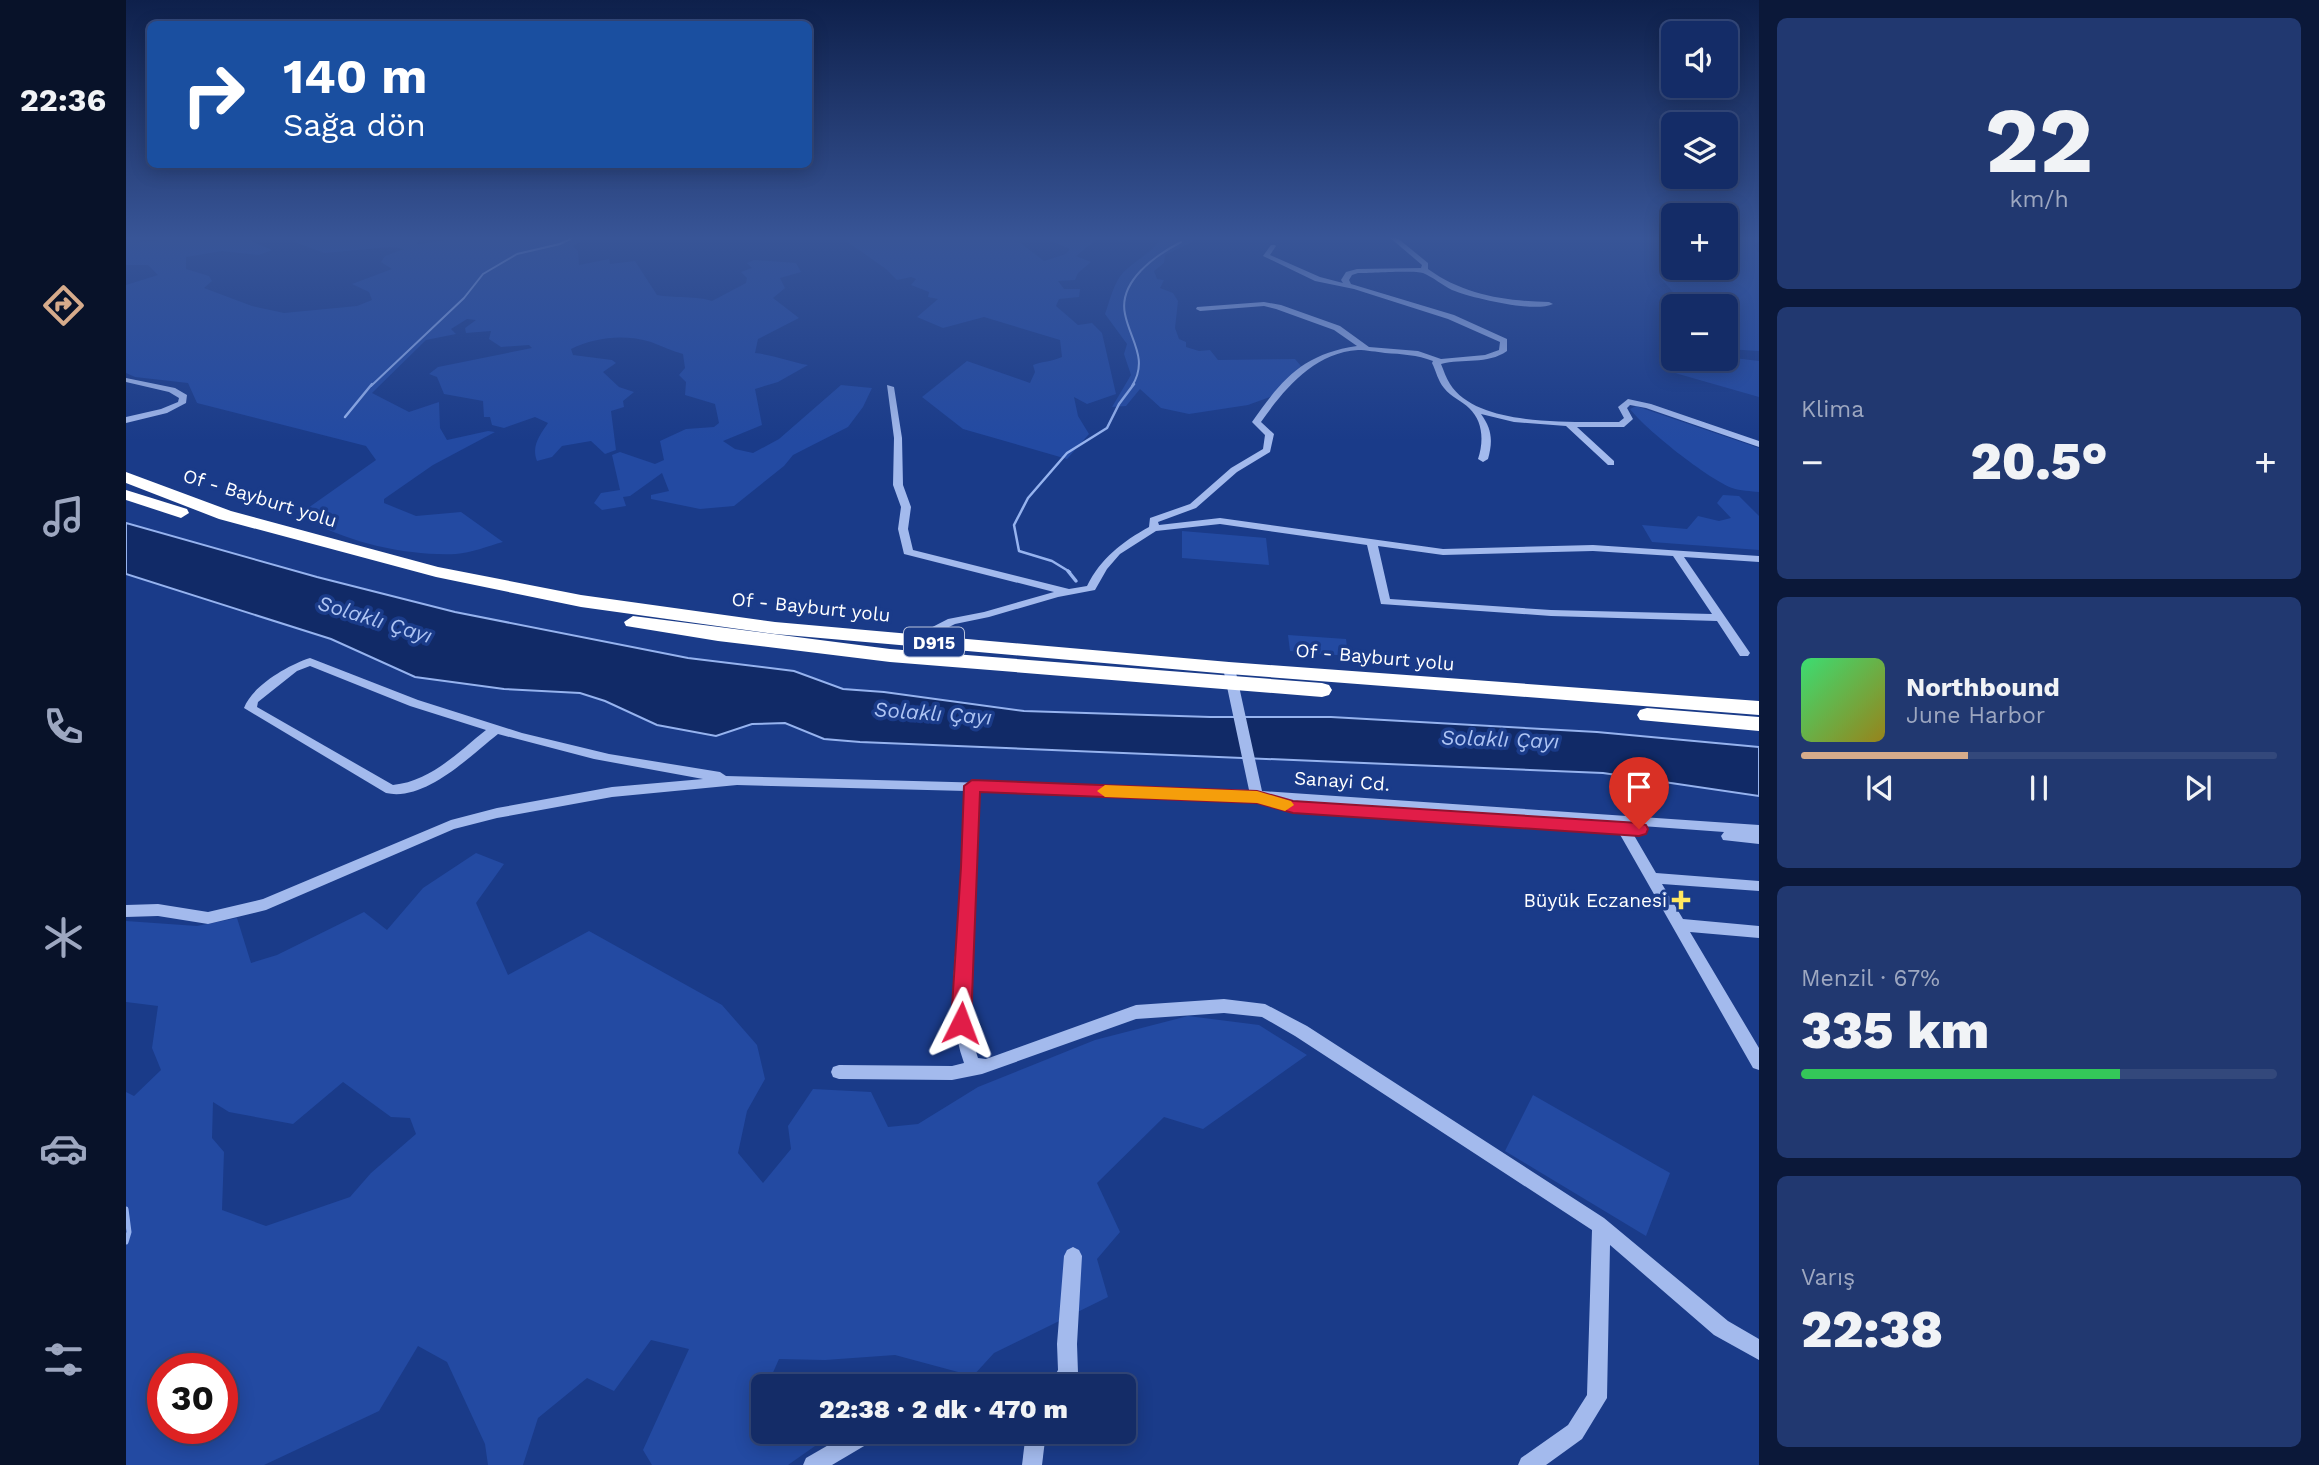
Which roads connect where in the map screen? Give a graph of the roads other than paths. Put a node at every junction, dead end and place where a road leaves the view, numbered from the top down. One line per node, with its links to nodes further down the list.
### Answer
1 (1259, 304): 4 (street)
2 (1266, 304): 5 (street)
3 (1410, 304): 6 (street)
4 (1200, 309)
5 (1363, 347): 6 (street); 17 (street)
6 (1440, 361): 9 (street)
7 (126, 380): 10 (street)
8 (890, 387): 21 (street)
9 (1473, 410): 11 (street); 13 (street)
10 (126, 420)
11 (1572, 421): 12 (street); 14 (street)
12 (1759, 444)
13 (1483, 459)
14 (1611, 463)
15 (126, 477): 23 (highway, Of - Bayburt yolu / D915)
16 (126, 495): 25 (highway, Of - Bayburt yolu / D915)
17 (1154, 528): 18 (street); 21 (street)
18 (1372, 542): 19 (street); 22 (street)
19 (1677, 555): 20 (street); 22 (street)
20 (1759, 559)
21 (1069, 592): 23 (street)
22 (1720, 618): 24 (street)
23 (915, 640): 25 (highway, Of - Bayburt yolu / D915)
24 (1744, 653)
25 (1231, 680): 26 (highway, Of - Bayburt yolu / D915); 27 (highway, Of - Bayburt yolu / D915); 31 (street)
26 (1759, 708)
27 (1759, 724)
28 (497, 729): 28 (street); 29 (street)
29 (737, 780): 30 (street, Sanayi Cd.); 37 (street)
30 (972, 786): 31 (street, Sanayi Cd.); 41 (street)
31 (1257, 797): 32 (street, Sanayi Cd.)
32 (1622, 824): 33 (street, Sanayi Cd.); 34 (street, Sanayi Cd.); 35 (street)
33 (1759, 830)
34 (1759, 839)
35 (1653, 878): 36 (street); 38 (street)
36 (1759, 886)
37 (126, 911)
38 (1681, 925): 39 (street); 40 (street)
39 (1759, 932)
40 (1759, 1063)
41 (986, 1066): 42 (street); 43 (street)
42 (839, 1072)
43 (1601, 1227): 45 (street); 51 (street)
44 (1073, 1256): 46 (street)
45 (1759, 1350)
46 (1068, 1374)
47 (849, 1444): 49 (street)
48 (1035, 1444): 50 (street)
49 (813, 1465)
50 (1032, 1465)
51 (1528, 1465)

